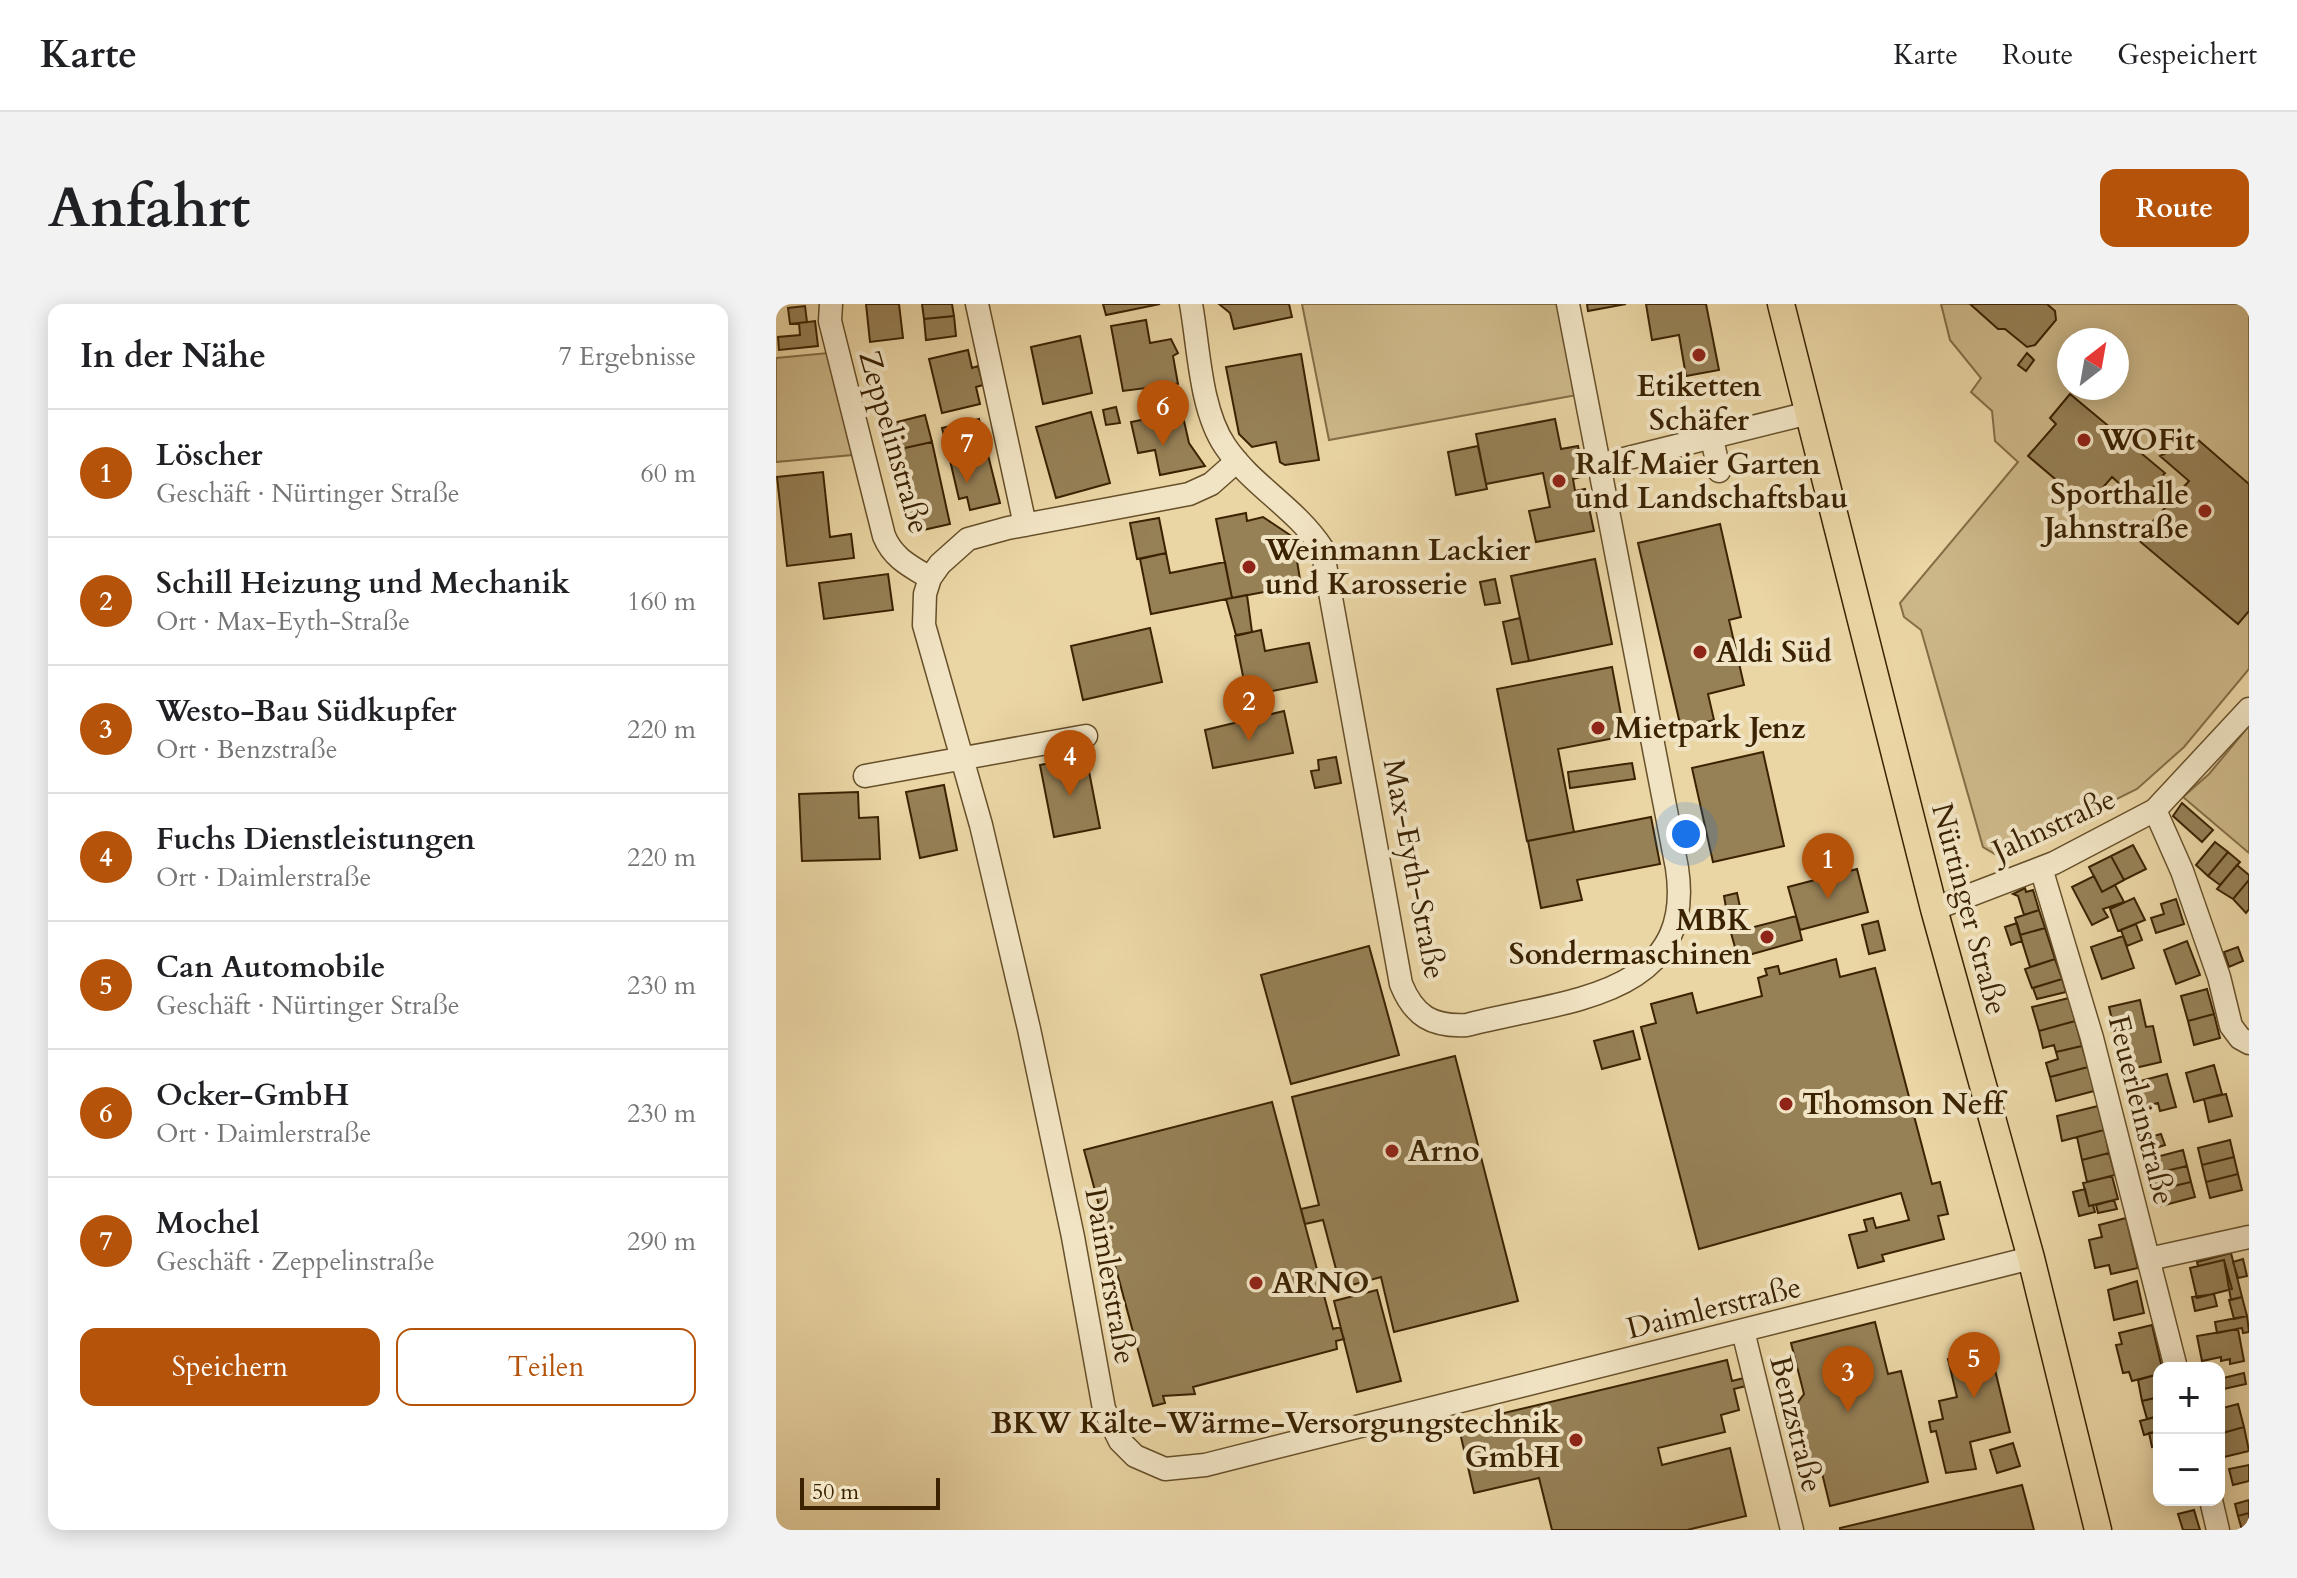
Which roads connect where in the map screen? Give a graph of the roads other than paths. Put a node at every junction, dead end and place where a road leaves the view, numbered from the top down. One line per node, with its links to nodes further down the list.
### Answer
1 (831, 304): 12 (street, Zeppelinstraße)
2 (977, 304): 11 (street)
3 (1191, 304): 8 (street, Max-Eyth-Straße)
4 (1568, 304): 9 (street, Max-Eyth-Straße)
5 (1781, 304): 6 (main road, Nürtinger Straße)
6 (1809, 413): 7 (street); 19 (main road, Nürtinger Straße)
7 (1712, 438): 9 (street); 10 (street)
8 (1237, 461): 9 (street, Max-Eyth-Straße); 11 (street)
9 (1600, 465)
10 (1719, 471)
11 (1025, 525): 12 (street)
12 (930, 578): 15 (street, Daimlerstraße)
13 (2249, 709): 17 (street, Jahnstraße)
14 (1086, 736): 15 (street)
15 (962, 759): 16 (street); 24 (street, Daimlerstraße)
16 (865, 776)
17 (2155, 810): 18 (street, Jahnstraße); 20 (street, Jahnstraße)
18 (2041, 868): 19 (street, Jahnstraße); 23 (street, Feuerleinstraße)
19 (1934, 909): 22 (main road, Nürtinger Straße)
20 (2249, 1043)
21 (2249, 1237): 23 (street)
22 (2031, 1258): 24 (street, Daimlerstraße); 28 (main road, Nürtinger Straße)
23 (2149, 1259): 25 (street, Feuerleinstraße)
24 (1743, 1331): 27 (street, Benzstraße)
25 (2175, 1362)
26 (2212, 1506): 29 (street)
27 (1792, 1530)
28 (2098, 1530)
29 (2218, 1530)

